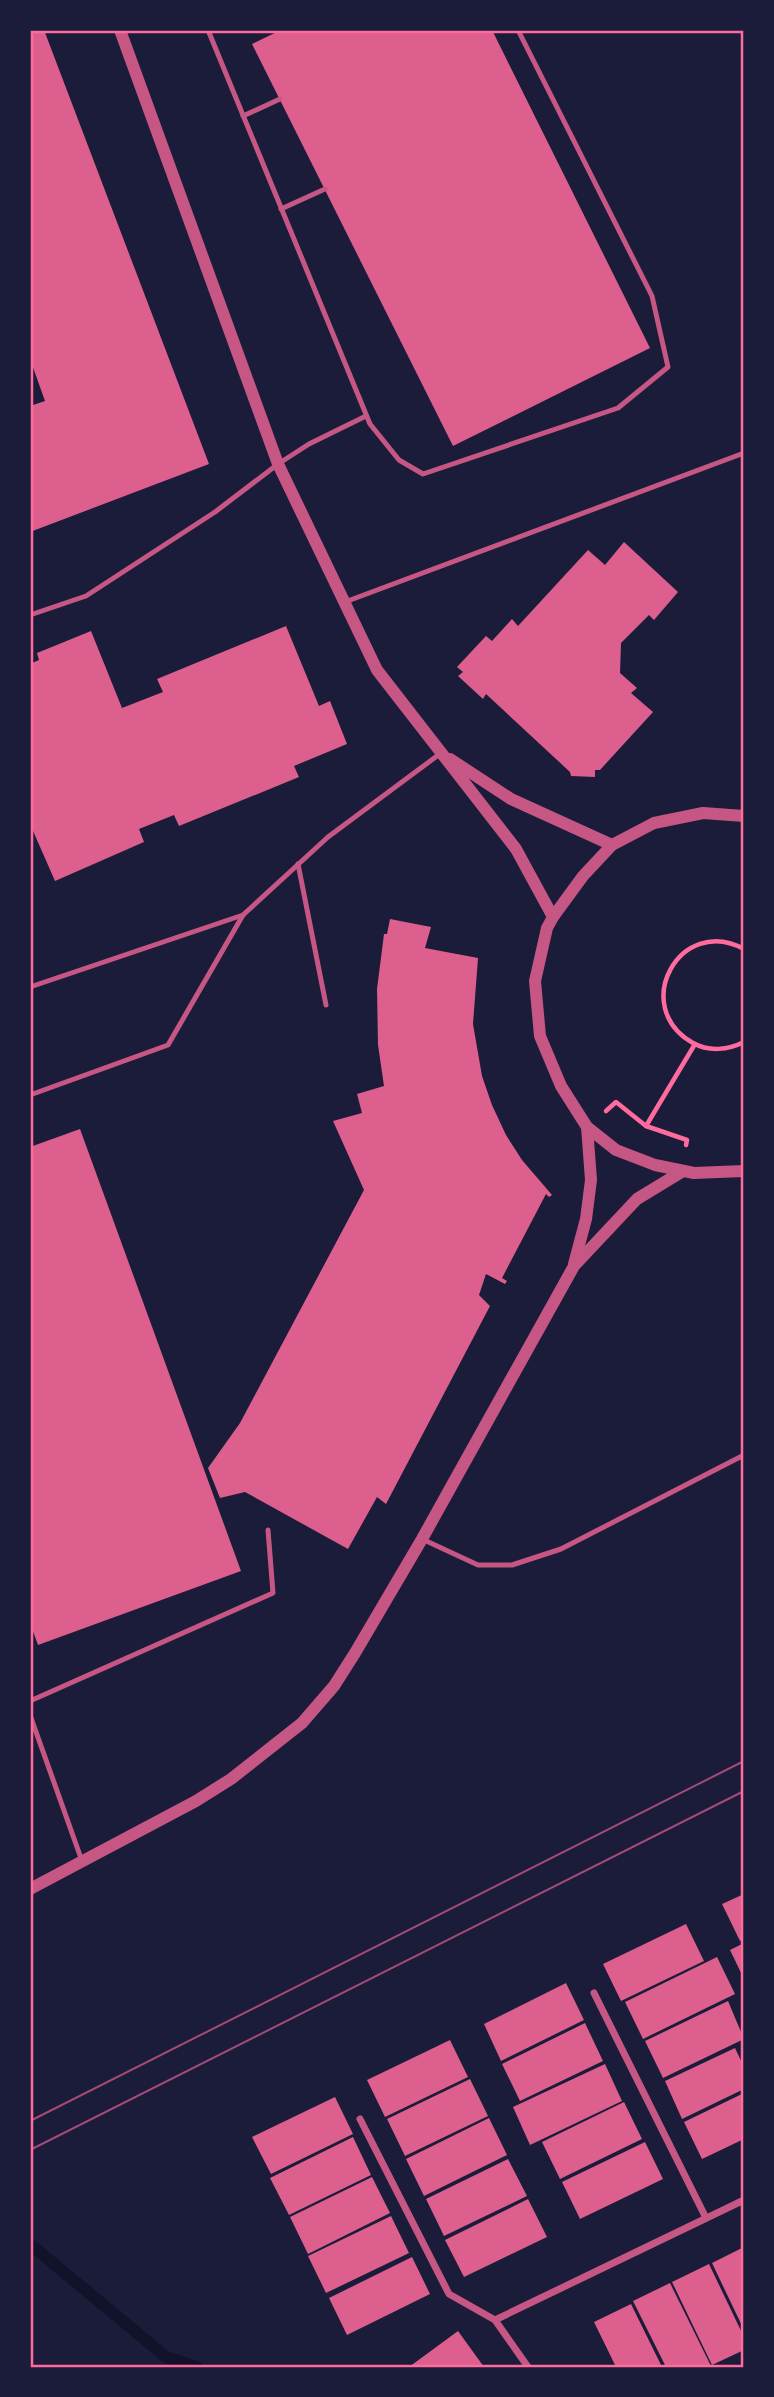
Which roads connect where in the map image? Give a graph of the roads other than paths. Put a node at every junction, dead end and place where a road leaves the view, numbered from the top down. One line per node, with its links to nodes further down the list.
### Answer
1 (120, 30): 10 (street)
2 (208, 30): 5 (lane)
3 (518, 30): 8 (lane)
4 (280, 99): 5 (lane)
5 (243, 116): 7 (lane)
6 (325, 189): 7 (lane)
7 (281, 209): 8 (lane)
8 (366, 415): 10 (lane)
9 (744, 453): 11 (lane)
10 (278, 464): 11 (street); 12 (lane)
11 (345, 602): 13 (street)
12 (30, 615)
13 (441, 753): 15 (street); 16 (lane); 18 (street)
14 (744, 816): 15 (street)
15 (612, 845): 18 (street)
16 (298, 864): 17 (lane); 20 (lane)
17 (243, 915): 19 (lane); 21 (lane)
18 (553, 917): 22 (street)
19 (30, 987)
20 (326, 1006)
21 (30, 1095)
22 (587, 1127): 23 (street); 25 (street)
23 (683, 1171): 24 (street); 25 (street)
24 (744, 1171)
25 (574, 1266): 28 (street)
26 (744, 1455): 28 (lane)
27 (268, 1530): 29 (lane)
28 (422, 1539): 31 (street)
29 (30, 1700)
30 (30, 1715): 31 (lane)
31 (82, 1861): 32 (street)
32 (30, 1889)
33 (594, 1993): 36 (street)
34 (360, 2119): 37 (street)
35 (744, 2200): 36 (street)
36 (706, 2218): 37 (street)
37 (495, 2320): 38 (street)
38 (528, 2367)

